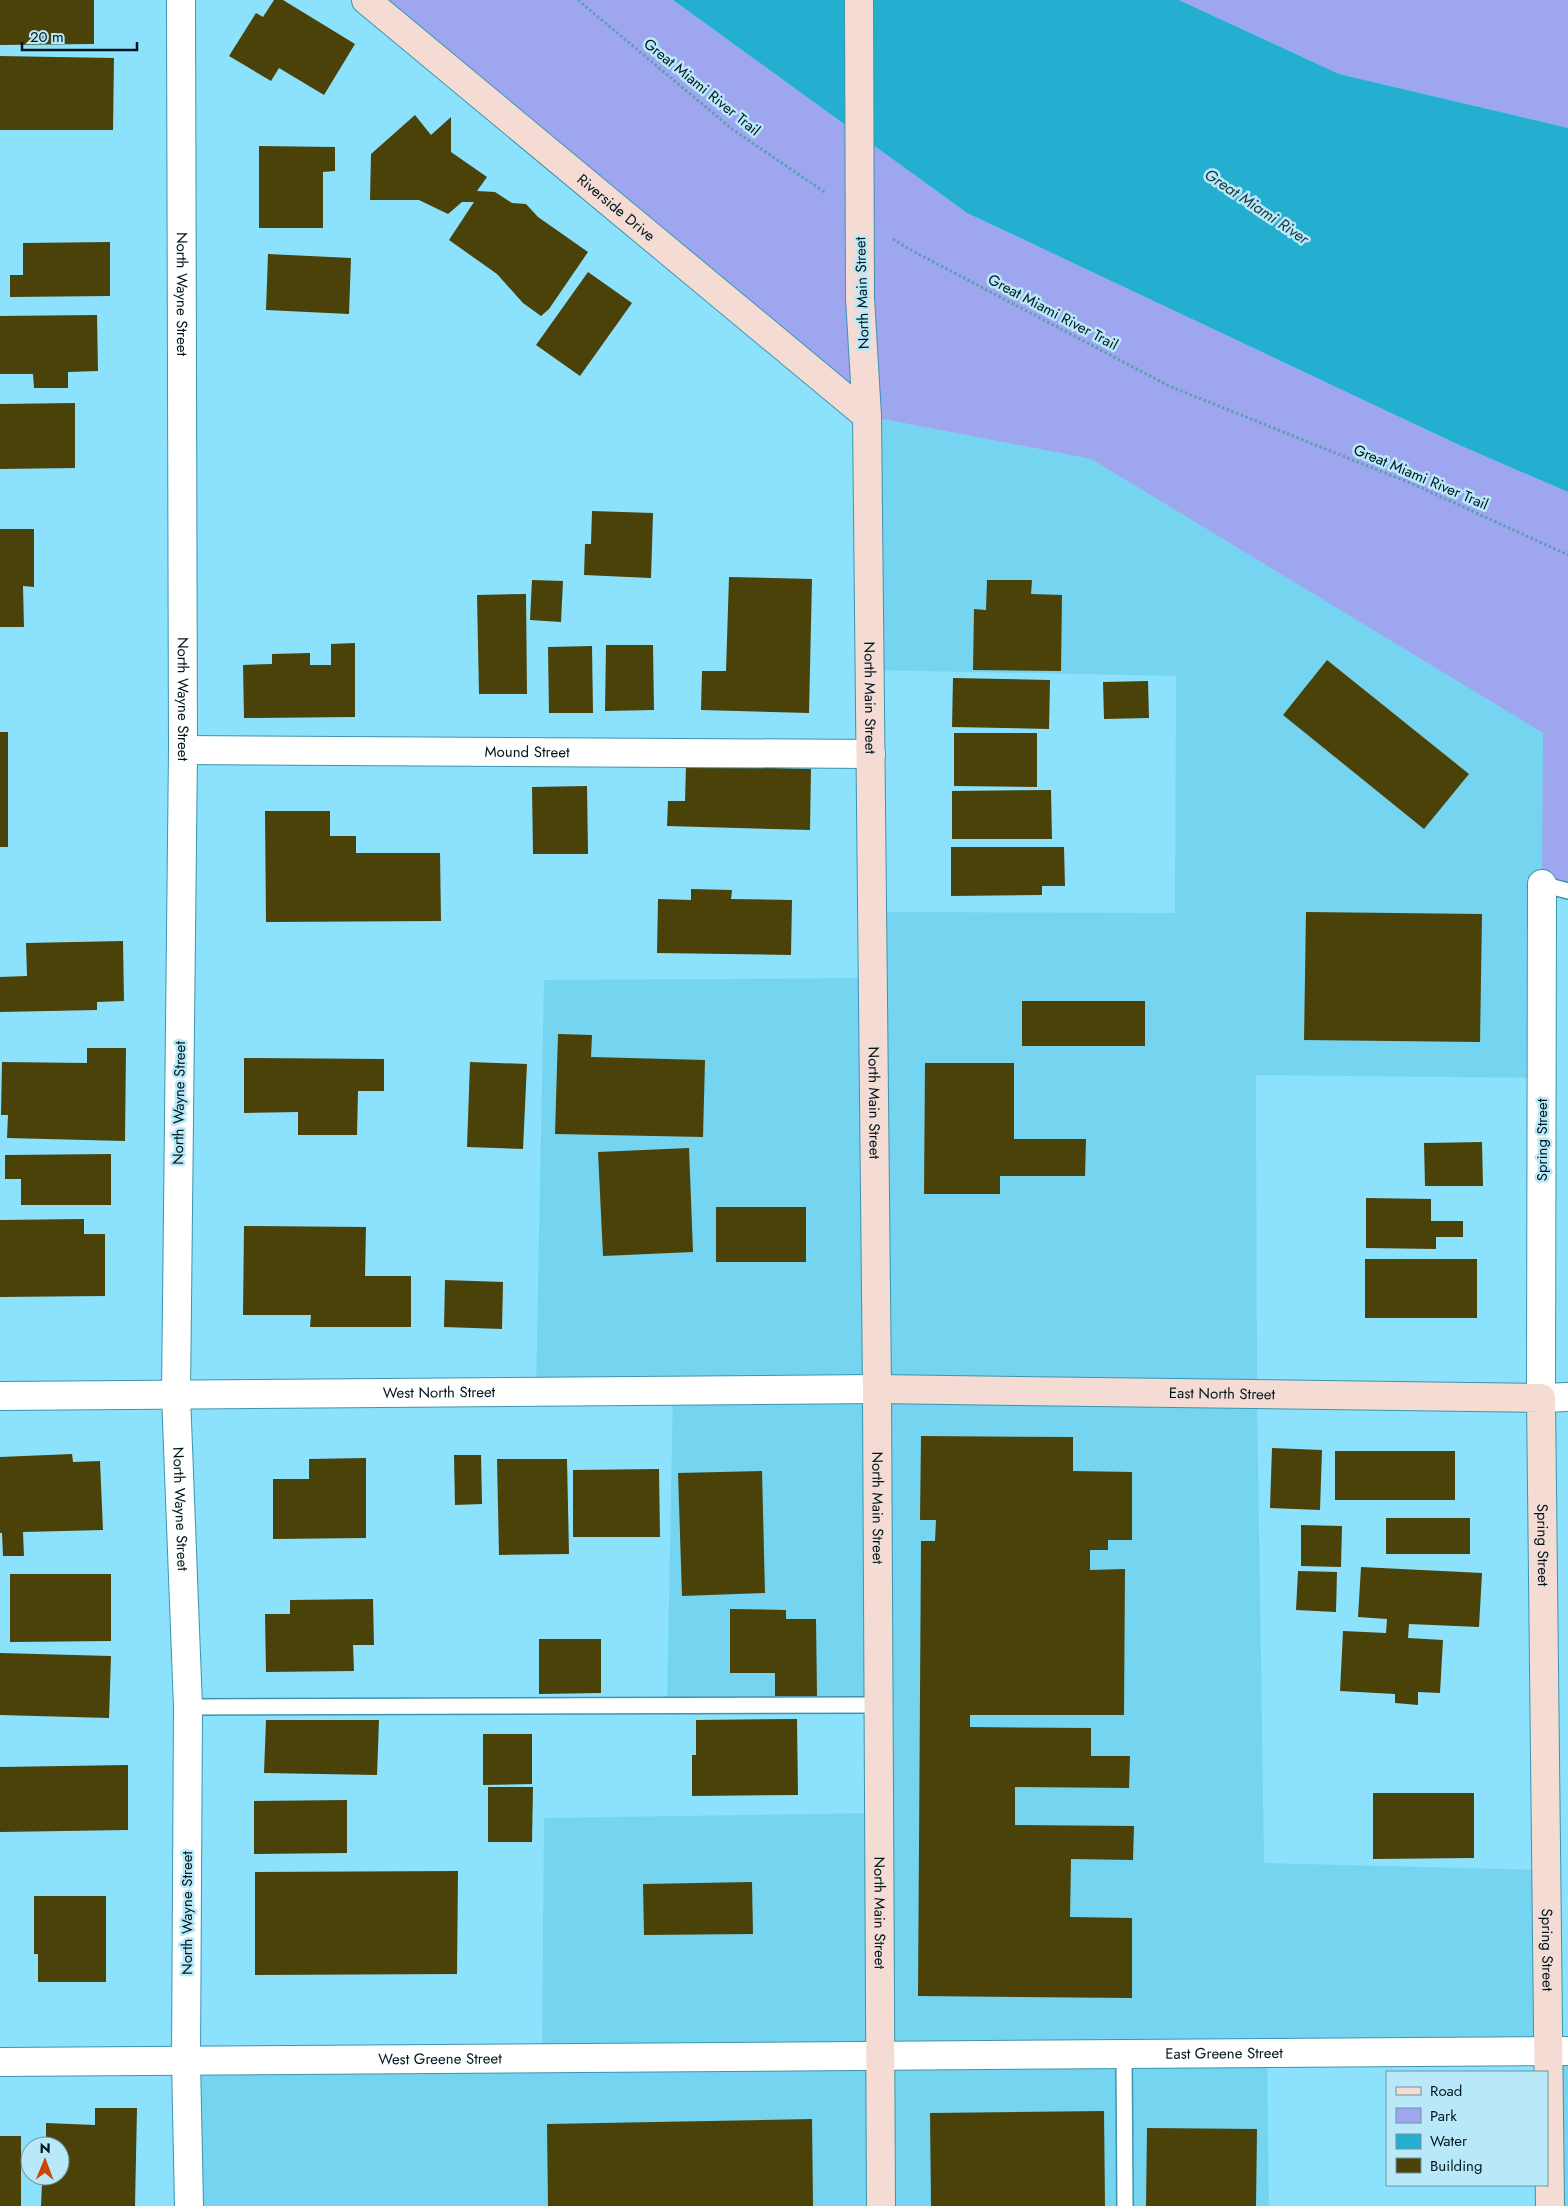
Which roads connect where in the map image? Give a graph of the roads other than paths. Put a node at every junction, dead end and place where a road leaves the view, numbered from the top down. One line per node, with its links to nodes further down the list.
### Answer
1 (182, 0): 5 (street, North Wayne Street)
2 (366, 0): 4 (main road, Riverside Drive)
3 (859, 0): 4 (main road, North Main Street, bridge)
4 (868, 416): 6 (main road, North Main Street)
5 (183, 750): 6 (street, Mound Street); 10 (street, North Wayne Street)
6 (871, 754): 9 (main road, North Main Street)
7 (1542, 884): 8 (lane); 13 (street, Spring Street)
8 (1568, 891)
9 (877, 1388): 10 (street, West North Street); 13 (main road, East North Street); 14 (main road, North Main Street)
10 (176, 1395): 11 (street, West North Street); 15 (street, North Wayne Street)
11 (0, 1396)
12 (1568, 1397): 13 (street, East North Street)
13 (1541, 1398): 16 (main road, Spring Street)
14 (878, 1705): 15 (lane); 18 (main road, North Main Street)
15 (188, 1707): 19 (street, North Wayne Street)
16 (1558, 2051): 17 (street, East Greene Street); 24 (main road, Spring Street)
17 (1124, 2054): 18 (street, East Greene Street); 23 (lane)
18 (879, 2055): 19 (street, West Greene Street); 22 (main road, North Main Street)
19 (186, 2061): 20 (street, West Greene Street); 21 (street, North Wayne Street)
20 (0, 2062)
21 (190, 2206)
22 (881, 2206)
23 (1125, 2206)
24 (1550, 2206)

